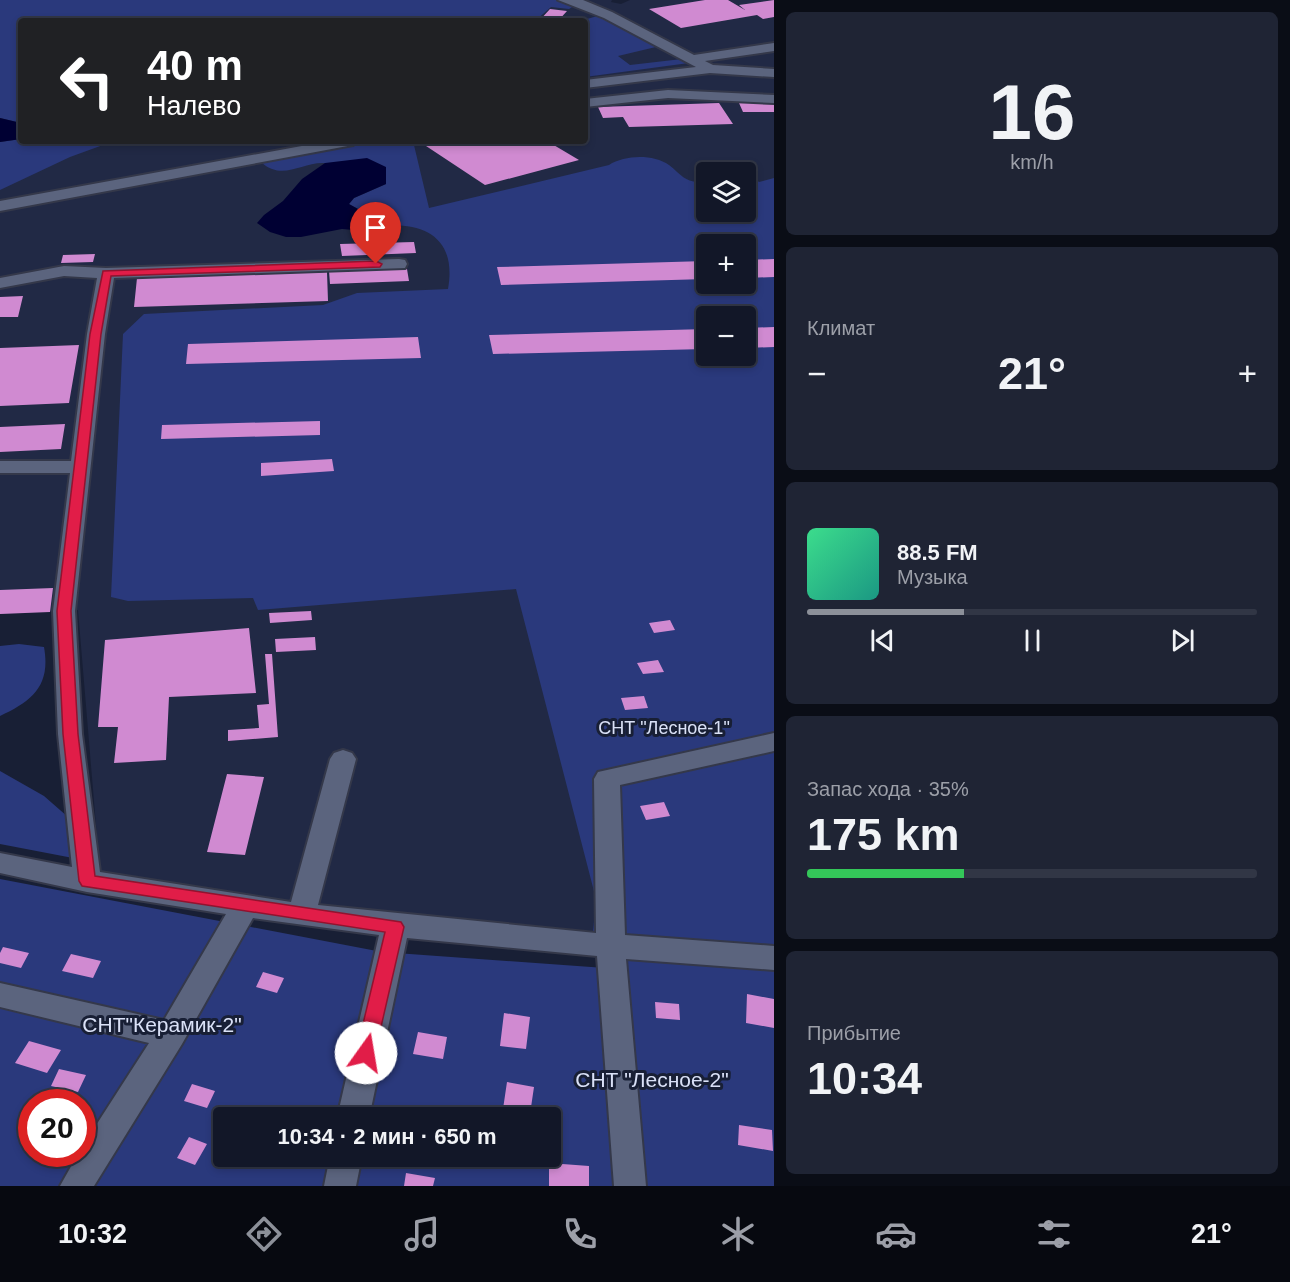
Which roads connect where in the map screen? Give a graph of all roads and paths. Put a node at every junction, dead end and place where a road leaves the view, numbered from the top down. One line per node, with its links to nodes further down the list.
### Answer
1 (564, 0): 3 (street)
2 (774, 47): 3 (street)
3 (691, 60): 4 (street)
4 (710, 69): 5 (street); 6 (street)
5 (774, 73)
6 (588, 84)
7 (774, 99): 8 (street)
8 (588, 103)
9 (336, 144): 10 (street)
10 (0, 206)
11 (399, 264): 12 (street)
12 (106, 273): 13 (street); 15 (street)
13 (0, 283)
14 (0, 467): 15 (street)
15 (80, 467): 19 (street)
16 (774, 741): 23 (street)
17 (343, 759): 21 (street)
18 (0, 863): 19 (street)
19 (87, 881): 20 (street)
20 (246, 906): 21 (street); 26 (street)
21 (302, 914): 22 (street)
22 (395, 927): 23 (street); 27 (street)
23 (611, 946): 24 (street); 31 (street)
24 (774, 958)
25 (0, 995): 26 (street)
26 (171, 1035): 29 (street)
27 (355, 1107)
28 (344, 1167): 30 (street)
29 (76, 1186)
30 (340, 1186)
31 (630, 1186)

